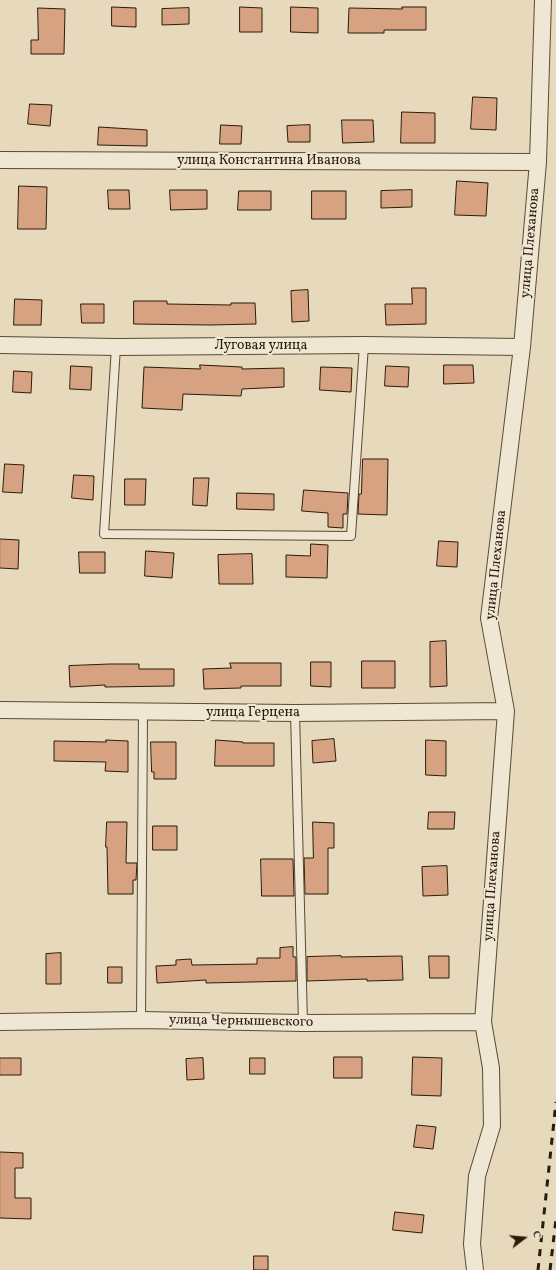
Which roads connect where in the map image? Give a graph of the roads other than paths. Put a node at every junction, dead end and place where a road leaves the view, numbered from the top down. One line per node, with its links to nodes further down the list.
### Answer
1 (543, 0): 3 (street, улица Плеханова)
2 (0, 160): 3 (street, улица Константина Иванова)
3 (538, 162): 7 (street, улица Плеханова)
4 (0, 345): 6 (street, Луговая улица)
5 (364, 345): 6 (street, Луговая улица); 6 (lane); 7 (street, Луговая улица)
6 (116, 347)
7 (522, 347): 9 (street, улица Плеханова)
8 (0, 710): 10 (street, улица Герцена)
9 (506, 711): 11 (street, улица Герцена); 14 (street, улица Плеханова)
10 (143, 712): 11 (street, улица Герцена); 12 (lane)
11 (295, 713): 15 (lane)
12 (141, 1020): 13 (street, улица Чернышевского); 15 (street, улица Чернышевского)
13 (0, 1022)
14 (483, 1022): 15 (street, улица Чернышевского); 16 (street, улица Плеханова)
15 (303, 1023)
16 (475, 1270)

